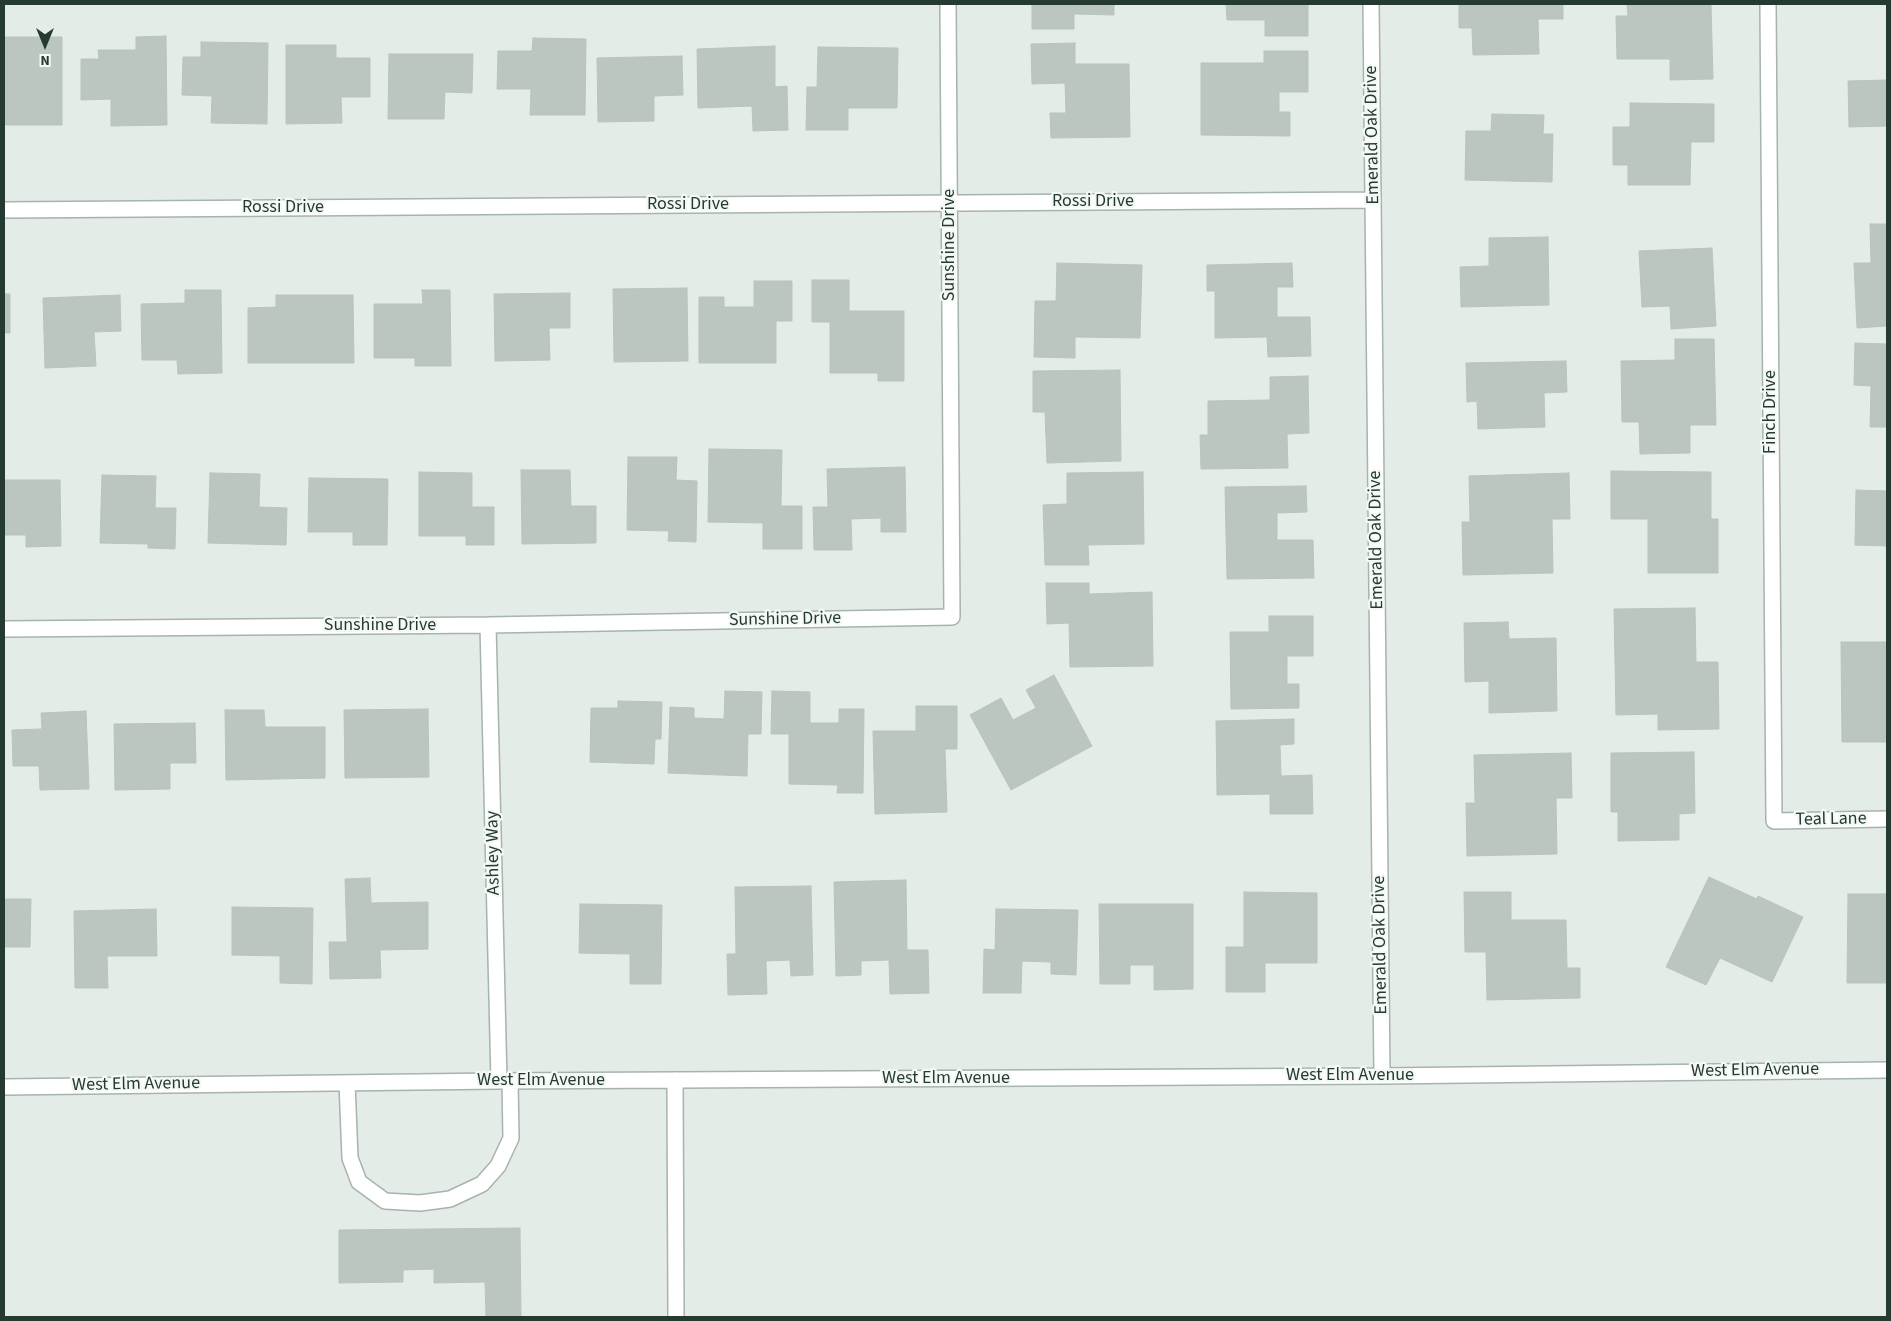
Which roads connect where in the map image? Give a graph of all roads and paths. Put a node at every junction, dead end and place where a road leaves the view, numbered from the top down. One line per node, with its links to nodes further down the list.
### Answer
1 (948, 4): 5 (street, Sunshine Drive)
2 (1372, 4): 4 (street, Emerald Oak Drive)
3 (1768, 4): 10 (street, Finch Drive)
4 (1373, 200): 5 (street, Rossi Drive); 12 (street, Emerald Oak Drive)
5 (949, 203): 6 (street, Rossi Drive); 7 (street, Sunshine Drive)
6 (4, 210)
7 (488, 625): 8 (street, Sunshine Drive); 14 (street, Ashley Way)
8 (4, 629)
9 (1887, 819): 10 (street, Teal Lane)
10 (1774, 821)
11 (1887, 1070): 12 (street, West Elm Avenue)
12 (1382, 1076): 13 (street, West Elm Avenue)
13 (675, 1080): 14 (street, West Elm Avenue); 17 (street)
14 (505, 1081): 15 (street, West Elm Avenue); 15 (street, Ashley Way)
15 (347, 1083): 16 (street, West Elm Avenue)
16 (4, 1087)
17 (676, 1317)

